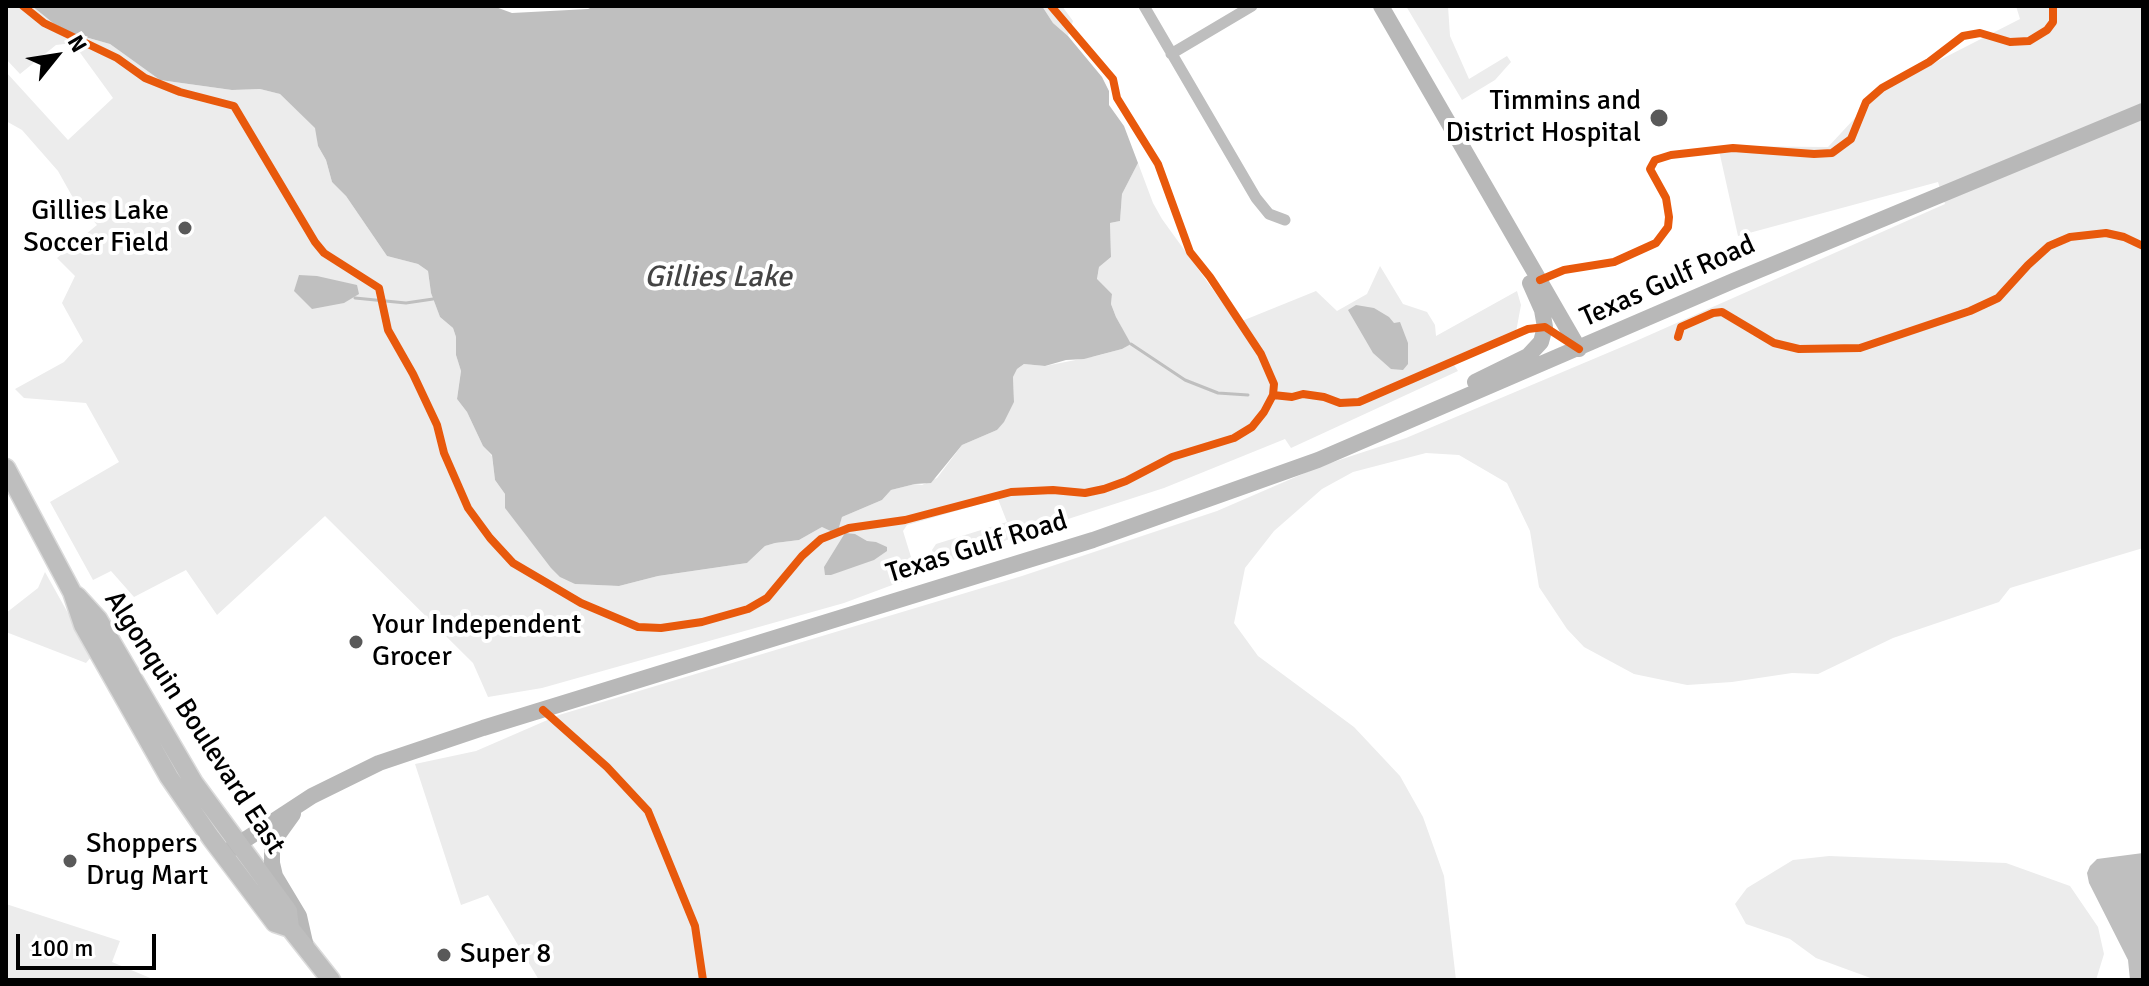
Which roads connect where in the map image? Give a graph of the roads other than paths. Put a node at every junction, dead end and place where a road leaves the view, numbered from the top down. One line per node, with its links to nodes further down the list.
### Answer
1 (1144, 6): 4 (street)
2 (1252, 6): 4 (street)
3 (1381, 6): 7 (main road)
4 (1171, 54): 6 (street)
5 (2143, 111): 8 (main road, Texas Gulf Road)
6 (1285, 220)
7 (1508, 224): 8 (main road); 9 (main road)
8 (1579, 349): 9 (main road, Texas Gulf Road)
9 (1442, 407): 11 (main road, Texas Gulf Road)
10 (6, 468): 12 (main road, Algonquin Boulevard East)
11 (297, 806): 12 (main road, Texas Gulf Road); 13 (main road)
12 (230, 850): 13 (main road, Algonquin Boulevard East)
13 (306, 947): 14 (main road, Algonquin Boulevard East)
14 (331, 980)

